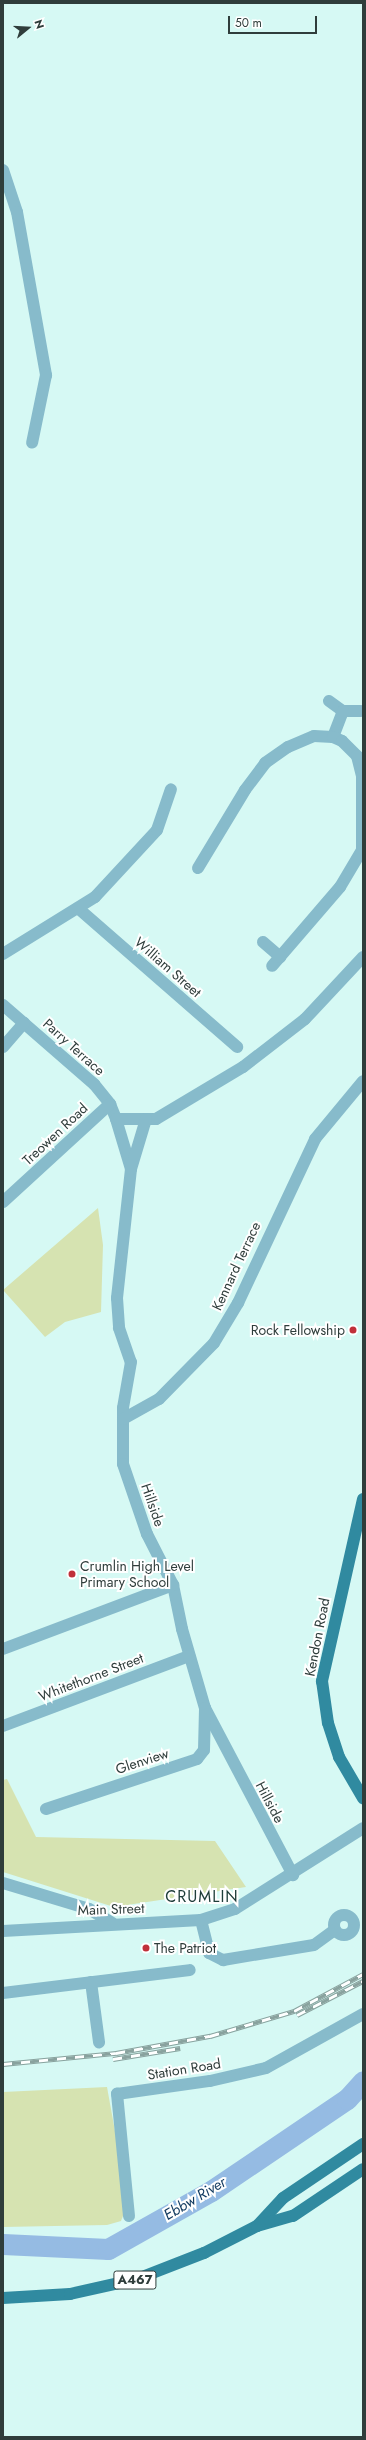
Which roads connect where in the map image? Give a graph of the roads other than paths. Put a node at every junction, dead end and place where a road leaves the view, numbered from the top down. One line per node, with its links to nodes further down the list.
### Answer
1 (3, 170): 2 (street)
2 (32, 443)
3 (329, 701): 4 (street)
4 (343, 711): 5 (street); 6 (street)
5 (361, 711)
6 (332, 738): 8 (street); 9 (street)
7 (171, 789): 10 (street)
8 (361, 858): 11 (street)
9 (198, 868)
10 (79, 909): 12 (street); 17 (street, William Street)
11 (263, 942)
12 (3, 954)
13 (363, 957): 21 (street)
14 (3, 1005): 15 (street, Parry Terrace)
15 (24, 1023): 16 (street); 19 (street, Parry Terrace)
16 (3, 1047)
17 (237, 1047)
18 (363, 1081): 24 (street, Kennard Terrace)
19 (110, 1104): 20 (street, Parry Terrace); 23 (street, Treowen Road)
20 (116, 1119): 21 (street); 22 (street, Hillside)
21 (146, 1119): 22 (street)
22 (131, 1169): 24 (street, Hillside)
23 (3, 1202)
24 (123, 1419): 26 (street, Hillside)
25 (363, 1499): 31 (main road, Kendon Road)
26 (174, 1585): 27 (street); 28 (street, Hillside)
27 (3, 1649)
28 (189, 1656): 29 (street, Hillside); 30 (street, Whitethorne Street)
29 (205, 1708): 32 (street, Glenview); 34 (street, Hillside)
30 (3, 1726)
31 (363, 1798)
32 (46, 1809)
33 (363, 1828): 34 (street, Main Street)
34 (293, 1875): 37 (street, Main Street)
35 (3, 1883): 38 (street)
36 (358, 1919): 37 (street)
37 (201, 1920): 38 (street, Main Street)
38 (112, 1922): 39 (street, Main Street)
39 (3, 1931)
40 (190, 1970): 41 (street)
41 (92, 1982): 42 (street); 44 (street)
42 (3, 1993)
43 (363, 2014): 49 (street, Station Road)
44 (99, 2042)
45 (363, 2144): 50 (main road, A467)
46 (363, 2169): 48 (main road, A467)
47 (363, 2181): 48 (main road)
48 (342, 2185): 50 (main road, A467)
49 (129, 2216)
50 (257, 2226): 51 (main road, A467)
51 (3, 2298)

